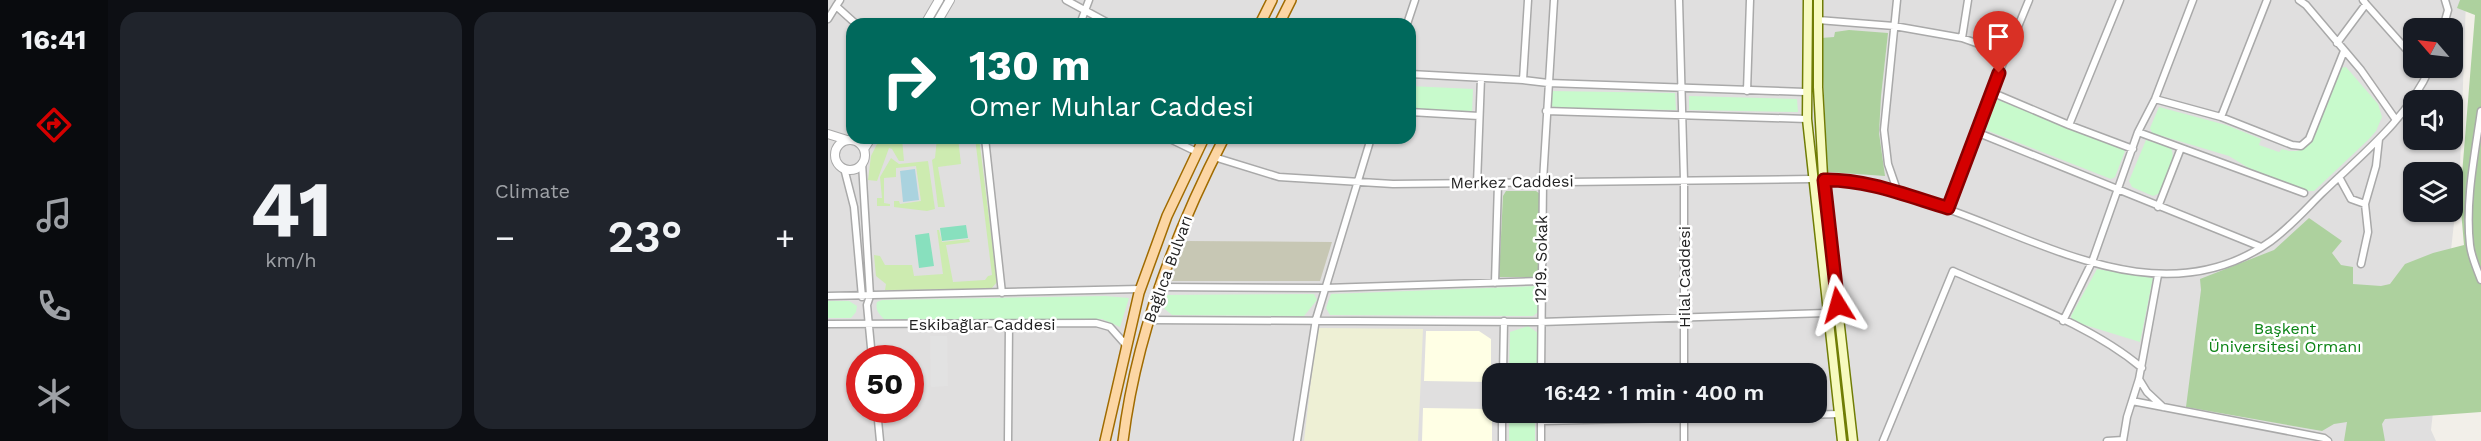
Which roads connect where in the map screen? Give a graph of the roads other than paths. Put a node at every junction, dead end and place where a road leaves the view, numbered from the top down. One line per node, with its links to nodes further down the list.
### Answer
1 (939, 0): 27 (street)
2 (950, 0): 28 (street)
3 (1066, 0): 25 (street)
4 (1089, 0): 25 (street)
5 (1272, 0): 31 (main road)
6 (1291, 0): 32 (main road)
7 (1415, 0): 33 (street)
8 (1528, 0): 45 (street)
9 (1554, 0): 46 (street, 1219. Sokak)
10 (1679, 0): 47 (street, Hilal Caddesi)
11 (1750, 0): 48 (street)
12 (1808, 0): 49 (main road)
13 (1818, 0): 35 (main road)
14 (1897, 0): 36 (street)
15 (1968, 0): 37 (street)
16 (2029, 0): 41 (street)
17 (2120, 0): 60 (street)
18 (2193, 0): 51 (street)
19 (2268, 0): 57 (street)
20 (2299, 0): 38 (street)
21 (2451, 0): 24 (street)
22 (2365, 2): 38 (street); 39 (street)
23 (838, 3): 26 (street); 34 (street)
24 (2446, 4)
25 (1084, 10): 29 (street); 30 (street)
26 (851, 18)
27 (929, 18)
28 (940, 18)
29 (1082, 18)
30 (1099, 18)
31 (1263, 18)
32 (1282, 18)
33 (1409, 18)
34 (828, 19)
35 (1818, 20): 36 (street); 86 (main road)
36 (1894, 27): 37 (street); 92 (street)
37 (1962, 38): 41 (street)
38 (2337, 43): 40 (street)
39 (2403, 45)
40 (2344, 51): 57 (street); 59 (street)
41 (2007, 54): 50 (street)
42 (1416, 74): 43 (street)
43 (1480, 78): 45 (street); 56 (street)
44 (2423, 78): 59 (street)
45 (1523, 80): 46 (street)
46 (1548, 83): 47 (street); 52 (street, 1219. Sokak)
47 (1682, 89): 48 (street); 55 (street, Hilal Caddesi)
48 (1747, 91): 49 (street)
49 (1806, 92): 58 (main road)
50 (1991, 92): 60 (street); 61 (street)
51 (2155, 99): 57 (street); 62 (street)
52 (1546, 111): 55 (street); 87 (street, 1219. Sokak)
53 (2481, 111): 101 (street)
54 (1416, 112): 56 (street)
55 (1682, 115): 58 (street); 85 (street, Hilal Caddesi)
56 (1479, 116): 90 (street)
57 (2222, 117)
58 (1807, 119): 84 (main road)
59 (2396, 120): 65 (street)
60 (2069, 125): 76 (street)
61 (1976, 132): 91 (street); 96 (street)
62 (2138, 132): 74 (street); 76 (street)
63 (828, 134): 64 (street)
64 (846, 139)
65 (2379, 139): 83 (street); 94 (street)
66 (846, 143): 80 (street)
67 (861, 144): 75 (street)
68 (867, 144): 75 (street)
69 (986, 144): 107 (street)
70 (1180, 144): 78 (street)
71 (1201, 144): 78 (main road, Bağlıca Bulvarı)
72 (1221, 144): 79 (main road, Bağlıca Bulvarı)
73 (1369, 144): 88 (street)
74 (2181, 148): 93 (street); 95 (street)
75 (864, 149): 81 (street)
76 (2133, 149): 91 (street)
77 (828, 150): 80 (street)
78 (1197, 152): 106 (main road, Bağlıca Bulvarı)
79 (1214, 157): 88 (street, Merkez Caddesi); 104 (main road, Bağlıca Bulvarı)
80 (837, 159): 82 (street)
81 (862, 163): 82 (street); 110 (street)
82 (844, 168): 109 (street)
83 (2339, 177): 94 (street); 97 (street)
84 (1812, 178): 85 (street, Merkez Caddesi); 112 (main road)
85 (1684, 180): 87 (street, Merkez Caddesi); 113 (street, Hilal Caddesi)
86 (1824, 180): 92 (street); 147 (main road)
87 (1543, 181): 89 (street, Merkez Caddesi); 102 (street, 1219. Sokak)
88 (1358, 182): 90 (street, Merkez Caddesi); 105 (street)
89 (1498, 183): 90 (street, Merkez Caddesi); 103 (street)
90 (1477, 184)
91 (2118, 188): 95 (street); 98 (street)
92 (1896, 190): 96 (street)
93 (2304, 194)
94 (2365, 204): 99 (street)
95 (2158, 207): 97 (street)
96 (1948, 208): 98 (street)
97 (2261, 247): 100 (street)
98 (2092, 262): 100 (street); 117 (street)
99 (2361, 264)
100 (2158, 275): 127 (street)
101 (2481, 280)
102 (1541, 281): 103 (street); 118 (street, 1219. Sokak)
103 (1495, 283): 105 (street)
104 (1158, 287): 105 (street); 115 (main road, Bağlıca Bulvarı)
105 (1324, 288): 114 (street)
106 (1140, 289): 107 (street); 123 (main road, Bağlıca Bulvarı)
107 (1002, 293): 110 (street)
108 (828, 296): 109 (street)
109 (861, 296): 110 (street); 111 (street)
110 (870, 296): 111 (street)
111 (867, 305): 120 (street)
112 (1827, 313): 113 (street); 132 (main road)
113 (1683, 317): 118 (street); 126 (street, Hilal Caddesi)
114 (1316, 319): 115 (street); 116 (street); 142 (street)
115 (1148, 320): 141 (main road, Bağlıca Bulvarı)
116 (1504, 321): 118 (street); 124 (street)
117 (2063, 321): 127 (street); 148 (street)
118 (1540, 322): 125 (street, 1219. Sokak)
119 (828, 324): 120 (street, Eskibağlar Caddesi)
120 (869, 324): 121 (street, Eskibağlar Caddesi); 122 (street)
121 (1009, 324): 123 (street, Eskibağlar Caddesi); 139 (street)
122 (871, 345)
123 (1126, 345): 140 (main road, Bağlıca Bulvarı)
124 (1503, 363)
125 (1541, 363)
126 (1684, 363)
127 (2142, 368): 128 (street)
128 (2139, 379): 129 (street); 130 (street)
129 (2132, 401): 130 (street); 137 (street)
130 (2164, 407): 150 (street)
131 (1827, 414): 132 (street)
132 (1840, 414): 146 (main road)
133 (878, 423): 138 (street)
134 (1502, 423): 143 (street)
135 (1541, 423): 144 (street)
136 (1684, 423): 145 (street)
137 (2123, 440): 149 (street)
138 (880, 441)
139 (1008, 441)
140 (1105, 441)
141 (1123, 441)
142 (1297, 441)
143 (1502, 441)
144 (1541, 441)
145 (1684, 441)
146 (1842, 441)
147 (1853, 441)
148 (1883, 441)
149 (2107, 441)
150 (2328, 441)

